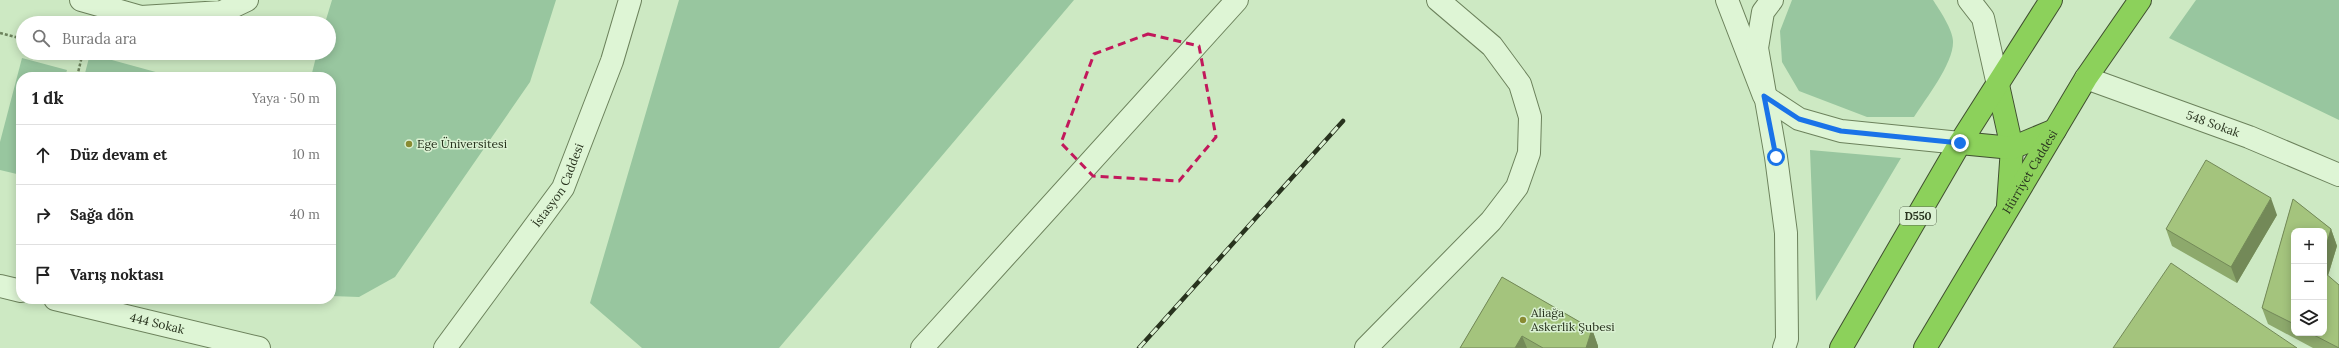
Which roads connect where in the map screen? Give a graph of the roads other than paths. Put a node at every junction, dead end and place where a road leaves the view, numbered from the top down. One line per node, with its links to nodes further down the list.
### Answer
1 (82, 0): 11 (street)
2 (248, 0): 12 (street)
3 (630, 0): 25 (street, İstasyon Caddesi)
4 (1237, 0): 26 (street)
5 (1438, 0): 27 (street)
6 (1726, 0): 15 (street)
7 (1772, 0): 15 (street)
8 (1969, 0): 14 (street)
9 (2051, 0): 14 (highway, D550)
10 (2140, 0): 13 (highway, Hürriyet Caddesi)
11 (137, 16)
12 (156, 16)
13 (2086, 78): 16 (highway, Hürriyet Caddesi); 19 (street, 548 Sokak)
14 (1998, 85): 17 (highway, D550); 18 (highway)
15 (1764, 96): 17 (street); 28 (street)
16 (2055, 130): 18 (highway); 20 (highway, Hürriyet Caddesi)
17 (1960, 143): 18 (highway); 29 (highway, D550)
18 (2012, 148): 20 (highway)
19 (2339, 175)
20 (2008, 208): 30 (highway, Hürriyet Caddesi)
21 (0, 286): 22 (street)
22 (16, 290)
23 (76, 304): 24 (street, 444 Sokak)
24 (259, 348)
25 (445, 348)
26 (922, 348)
27 (1366, 348)
28 (1784, 348)
29 (1840, 348)
30 (1925, 348)

